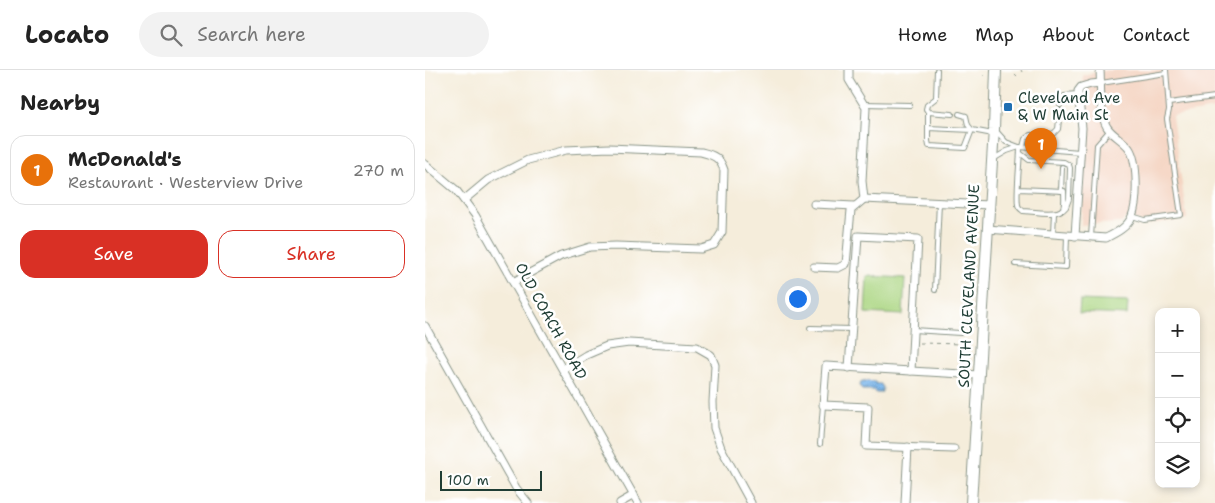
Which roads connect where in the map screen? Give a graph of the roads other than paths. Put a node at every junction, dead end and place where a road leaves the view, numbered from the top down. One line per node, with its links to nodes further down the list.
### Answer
1 (849, 70): 9 (street)
2 (937, 70): 14 (lane)
3 (996, 70): 20 (main road, SOUTH CLEVELAND AVENUE)
4 (1100, 70): 6 (street)
5 (1166, 72): 6 (lane); 10 (lane)
6 (1101, 83): 7 (street); 19 (street)
7 (1078, 95): 12 (lane); 22 (street)
8 (1215, 97): 10 (lane)
9 (865, 104): 11 (lane); 29 (street)
10 (1169, 104): 37 (lane)
11 (910, 105)
12 (1060, 105)
13 (1060, 110): 21 (lane)
14 (928, 112): 15 (lane); 17 (lane)
15 (952, 114)
16 (959, 114): 18 (lane)
17 (928, 128): 18 (lane); 18 (lane)
18 (972, 130): 20 (lane)
19 (1110, 130): 37 (street); 41 (lane)
20 (994, 131): 21 (lane); 24 (main road, SOUTH CLEVELAND AVENUE)
21 (1021, 147): 22 (lane); 23 (lane); 24 (lane)
22 (1080, 152): 40 (street)
23 (1020, 153): 27 (lane); 35 (lane)
24 (992, 160): 33 (main road, SOUTH CLEVELAND AVENUE)
25 (425, 164): 30 (street, OLD COACH ROAD)
26 (1062, 167): 28 (lane)
27 (1019, 189): 28 (lane); 36 (lane)
28 (1061, 191): 35 (lane)
29 (864, 198): 31 (street); 34 (street)
30 (464, 200): 44 (street, OLD COACH ROAD); 44 (street)
31 (939, 202): 33 (street); 45 (lane)
32 (814, 204): 34 (street)
33 (989, 204): 38 (main road, SOUTH CLEVELAND AVENUE)
34 (854, 206): 43 (street)
35 (1061, 211): 36 (lane)
36 (1054, 213): 39 (lane)
37 (1132, 216): 41 (street)
38 (987, 229): 39 (street); 54 (main road, SOUTH CLEVELAND AVENUE)
39 (1053, 234): 40 (street)
40 (1071, 235): 41 (street); 42 (lane)
41 (1091, 237)
42 (1015, 264)
43 (814, 267)
44 (513, 282): 52 (street, OLD COACH ROAD)
45 (935, 290)
46 (425, 326): 60 (street)
47 (810, 328): 48 (lane)
48 (852, 330): 49 (street); 51 (street)
49 (913, 330): 50 (lane); 53 (street)
50 (960, 333)
51 (849, 368): 53 (street); 55 (street)
52 (563, 369): 59 (street, OLD COACH ROAD); 63 (street)
53 (911, 372): 54 (street)
54 (979, 376): 65 (main road, SOUTH CLEVELAND AVENUE)
55 (823, 404): 56 (lane); 57 (street)
56 (820, 444)
57 (908, 447): 58 (street); 64 (street)
58 (954, 449)
59 (634, 496): 61 (street); 62 (street, OLD COACH ROAD)
60 (528, 503)
61 (620, 503)
62 (638, 503)
63 (751, 503)
64 (905, 503)
65 (971, 503)

